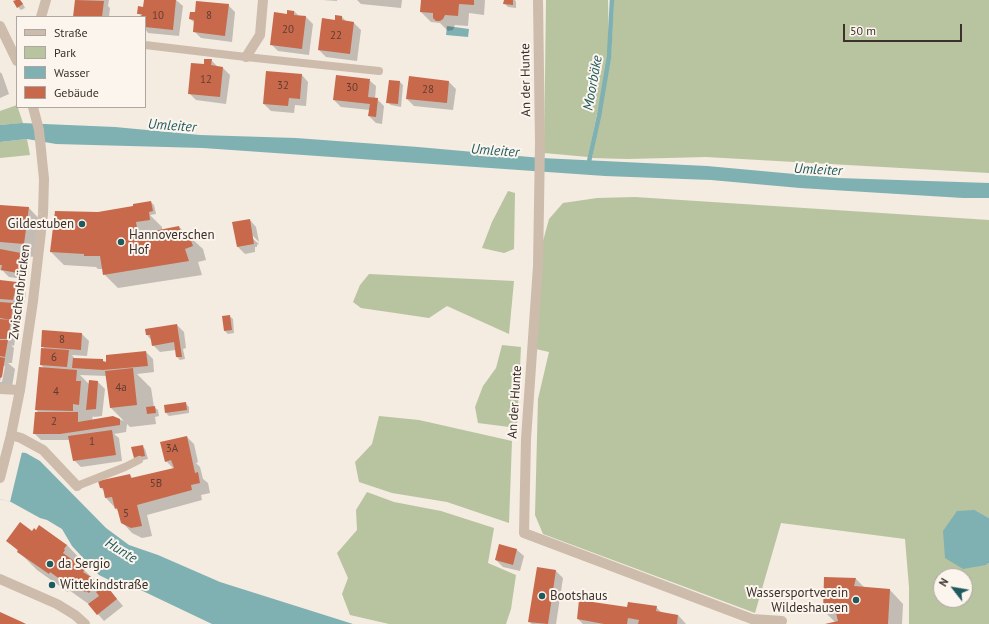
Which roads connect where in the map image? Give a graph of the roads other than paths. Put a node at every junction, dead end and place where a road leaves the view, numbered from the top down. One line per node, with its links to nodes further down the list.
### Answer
1 (46, 0): 4 (street)
2 (263, 0): 8 (street)
3 (538, 0): 18 (street, An der Hunte)
4 (41, 16)
5 (0, 26): 7 (street)
6 (146, 45): 8 (lane)
7 (14, 47)
8 (246, 57): 9 (lane)
9 (379, 71)
10 (33, 108): 12 (street, Zwischenbrücken)
11 (0, 389): 12 (street)
12 (20, 390): 13 (street, Zwischenbrücken)
13 (11, 435): 15 (street, Zwischenbrücken); 16 (street)
14 (140, 460): 16 (lane)
15 (0, 478)
16 (76, 486)
17 (0, 580): 19 (street)
18 (782, 621)
19 (85, 624)

